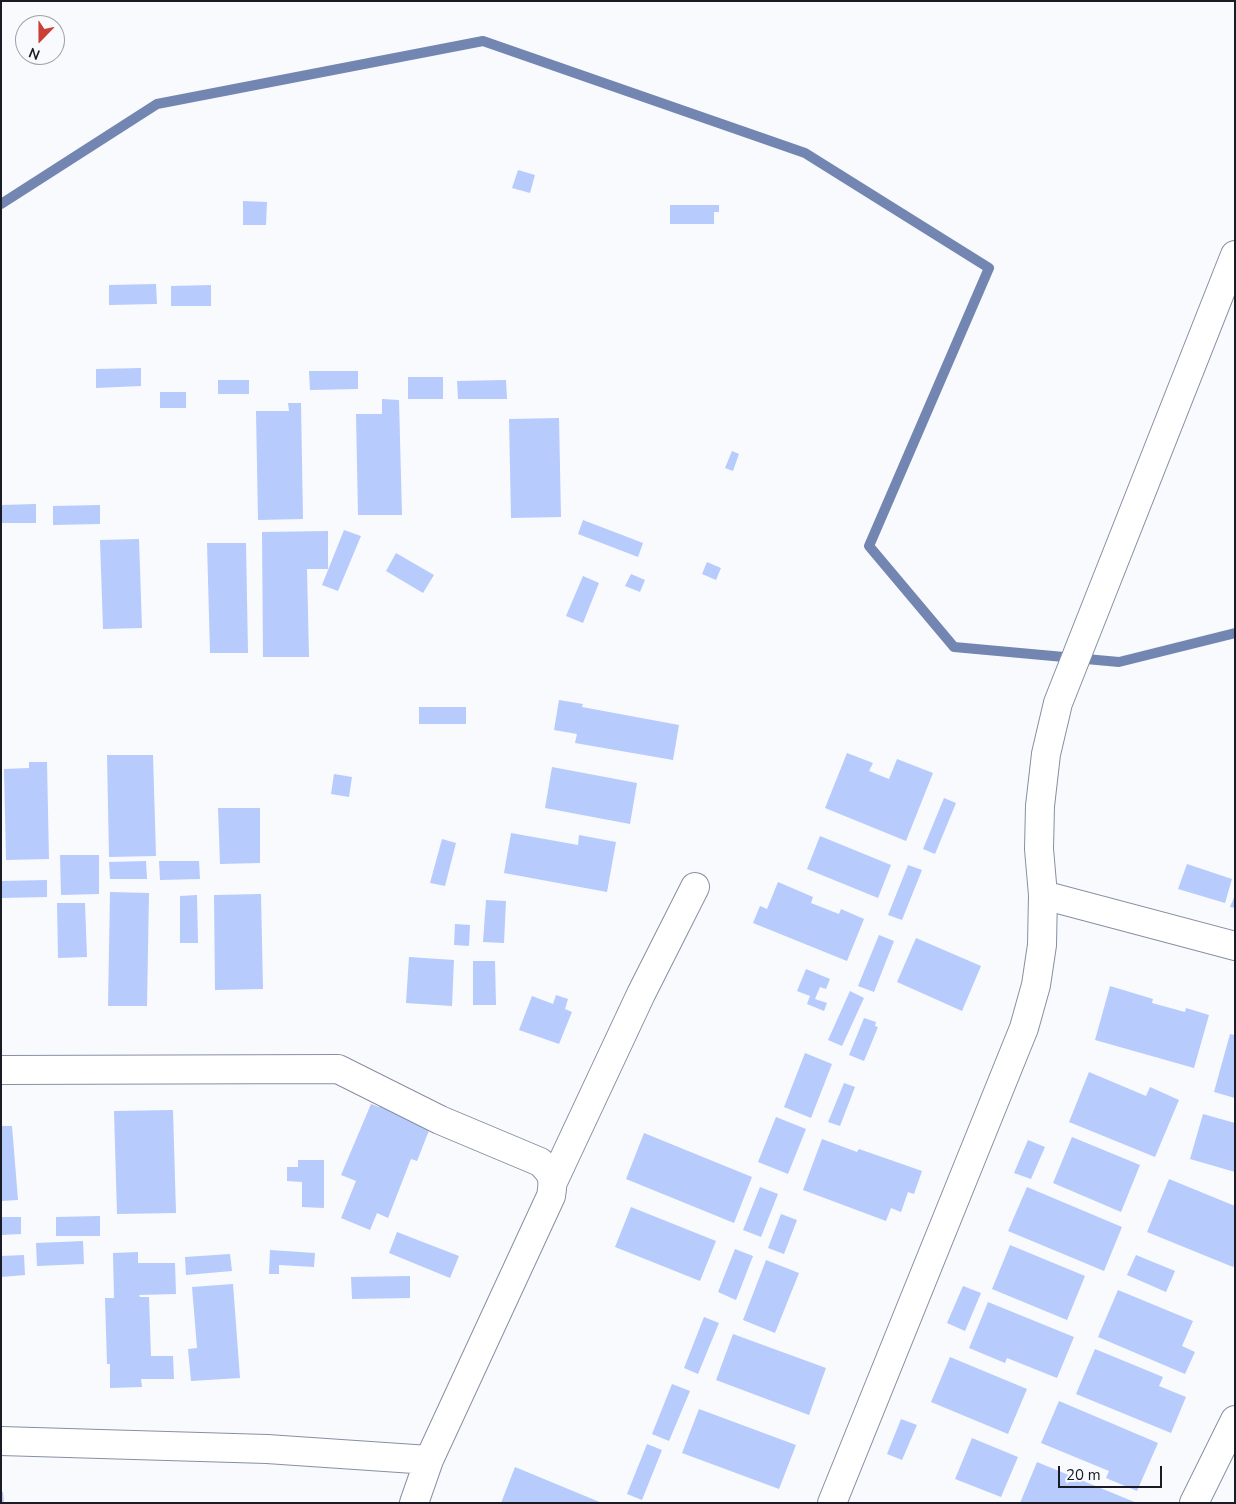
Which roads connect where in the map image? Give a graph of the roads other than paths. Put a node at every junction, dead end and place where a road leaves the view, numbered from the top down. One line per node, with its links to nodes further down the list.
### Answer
1 (1235, 255): 3 (street)
2 (695, 887): 6 (street)
3 (1043, 895): 4 (street); 11 (street)
4 (1235, 946)
5 (1, 1070): 6 (street)
6 (553, 1182): 9 (street)
7 (1235, 1420): 12 (street)
8 (1, 1441): 9 (street)
9 (429, 1460): 10 (street)
10 (414, 1503)
11 (832, 1503)
12 (1194, 1503)

